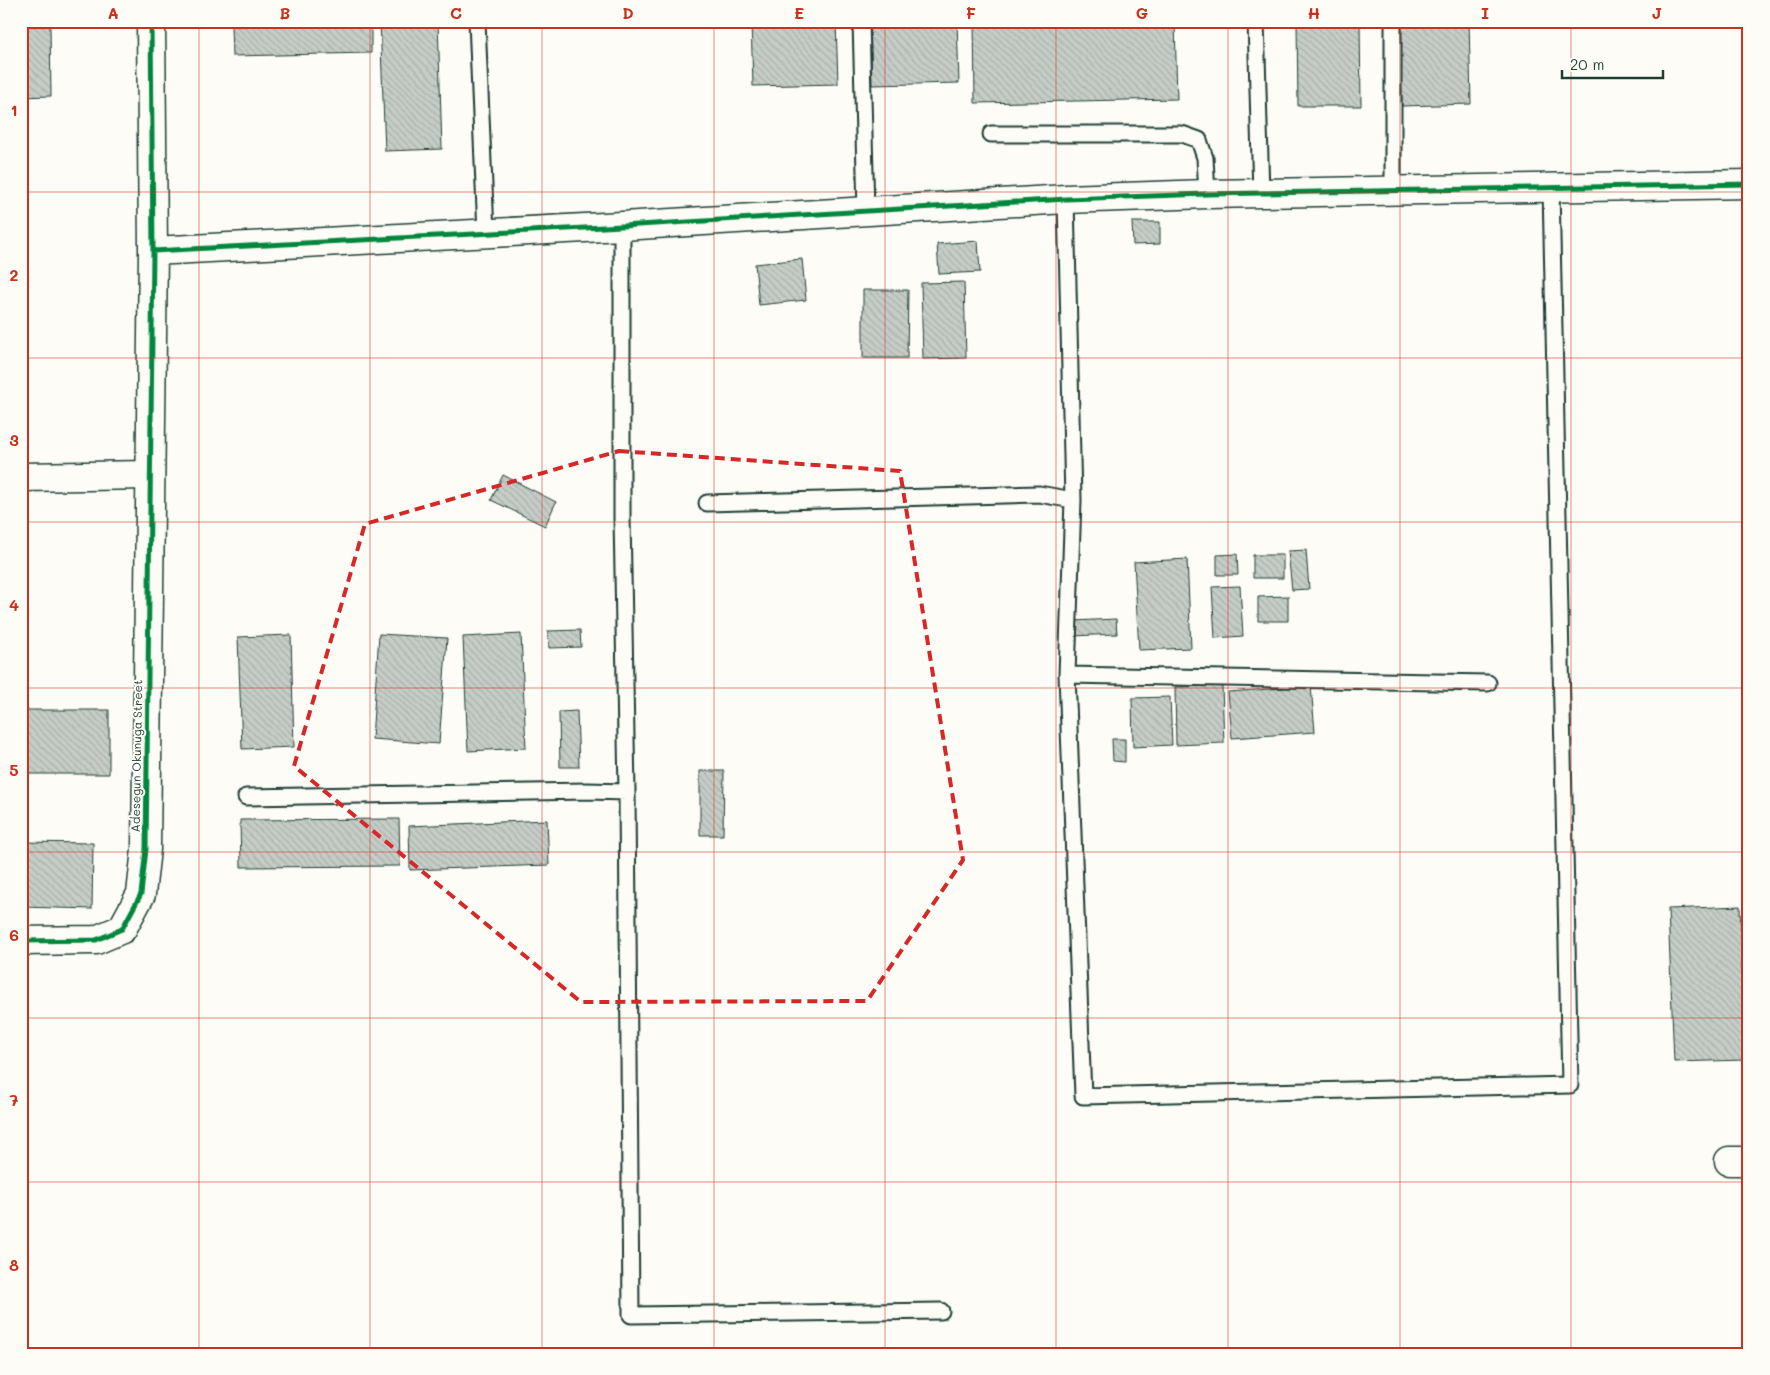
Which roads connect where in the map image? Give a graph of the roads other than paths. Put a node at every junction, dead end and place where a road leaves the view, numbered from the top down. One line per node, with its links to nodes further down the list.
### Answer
1 (151, 21): 16 (street, Adesegun Okunuga Street)
2 (477, 21): 15 (lane)
3 (861, 21): 13 (lane)
4 (1256, 21): 11 (lane)
5 (1393, 21): 9 (lane)
6 (991, 134): 10 (lane)
7 (1749, 184): 8 (street)
8 (1551, 188): 9 (street); 21 (lane)
9 (1393, 191): 11 (street)
10 (1208, 194): 11 (street); 12 (street)
11 (1261, 194)
12 (1066, 199): 13 (street); 19 (lane)
13 (866, 211): 14 (street)
14 (622, 226): 15 (street); 23 (lane)
15 (486, 232): 16 (street)
16 (152, 251): 17 (street, Adesegun Okunuga Street)
17 (150, 475): 18 (street); 25 (street, Adesegun Okunuga Street)
18 (21, 477)
19 (1073, 500): 20 (lane); 21 (lane)
20 (707, 503)
21 (1068, 675): 22 (lane)
22 (1488, 683)
23 (627, 792): 24 (lane); 26 (lane)
24 (246, 797)
25 (21, 941)
26 (941, 1310)

